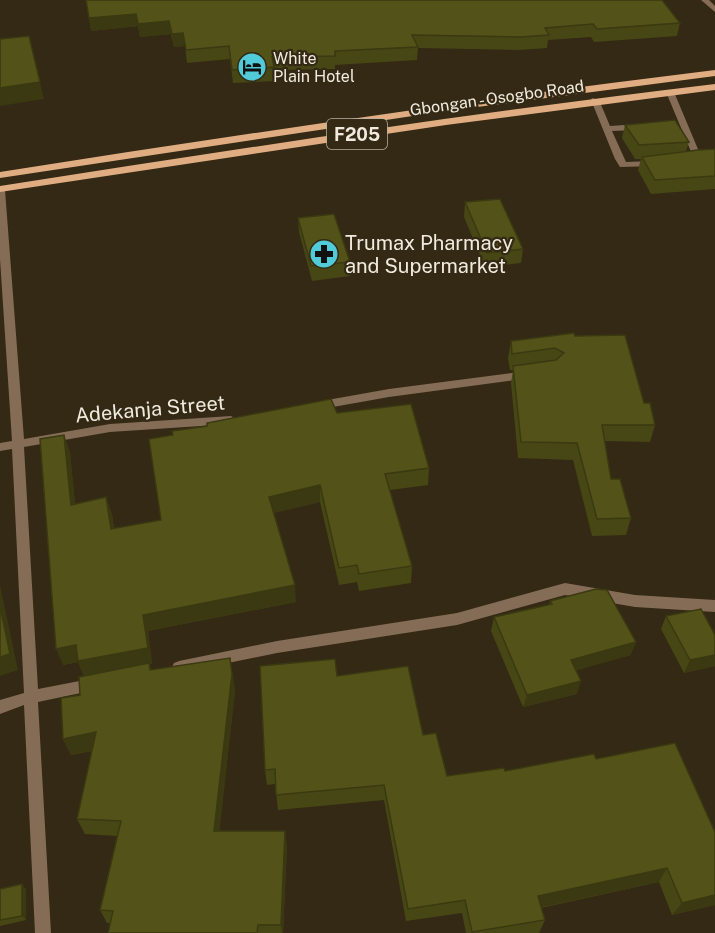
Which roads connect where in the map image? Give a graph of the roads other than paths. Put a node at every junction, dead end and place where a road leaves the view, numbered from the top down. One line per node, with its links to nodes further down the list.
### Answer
1 (705, 0): 2 (street)
2 (715, 10)
3 (715, 74): 12 (main road, Gbongan - Osogbo Road / F205)
4 (715, 87): 5 (main road, Gbongan - Osogbo Road / F205)
5 (670, 92): 6 (main road, Gbongan - Osogbo Road / F205); 7 (street)
6 (595, 100): 10 (street); 15 (main road, Gbongan - Osogbo Road / F205)
7 (684, 124): 8 (street); 11 (street)
8 (673, 125)
9 (651, 126): 10 (street)
10 (607, 129): 13 (street)
11 (676, 162)
12 (77, 163): 14 (main road, Gbongan - Osogbo Road / F205); 15 (main road)
13 (666, 163)
14 (0, 175)
15 (81, 177): 16 (main road, Gbongan - Osogbo Road / F205)
16 (0, 190): 20 (street)
17 (541, 373): 18 (street)
18 (308, 408)
19 (238, 420): 20 (street, Adekanja Street)
20 (18, 442): 21 (street, Adekanja Street); 25 (street)
21 (0, 447)
22 (715, 606): 23 (street)
23 (171, 668)
24 (112, 680): 25 (street)
25 (30, 697): 26 (street); 27 (street)
26 (0, 707)
27 (43, 933)

